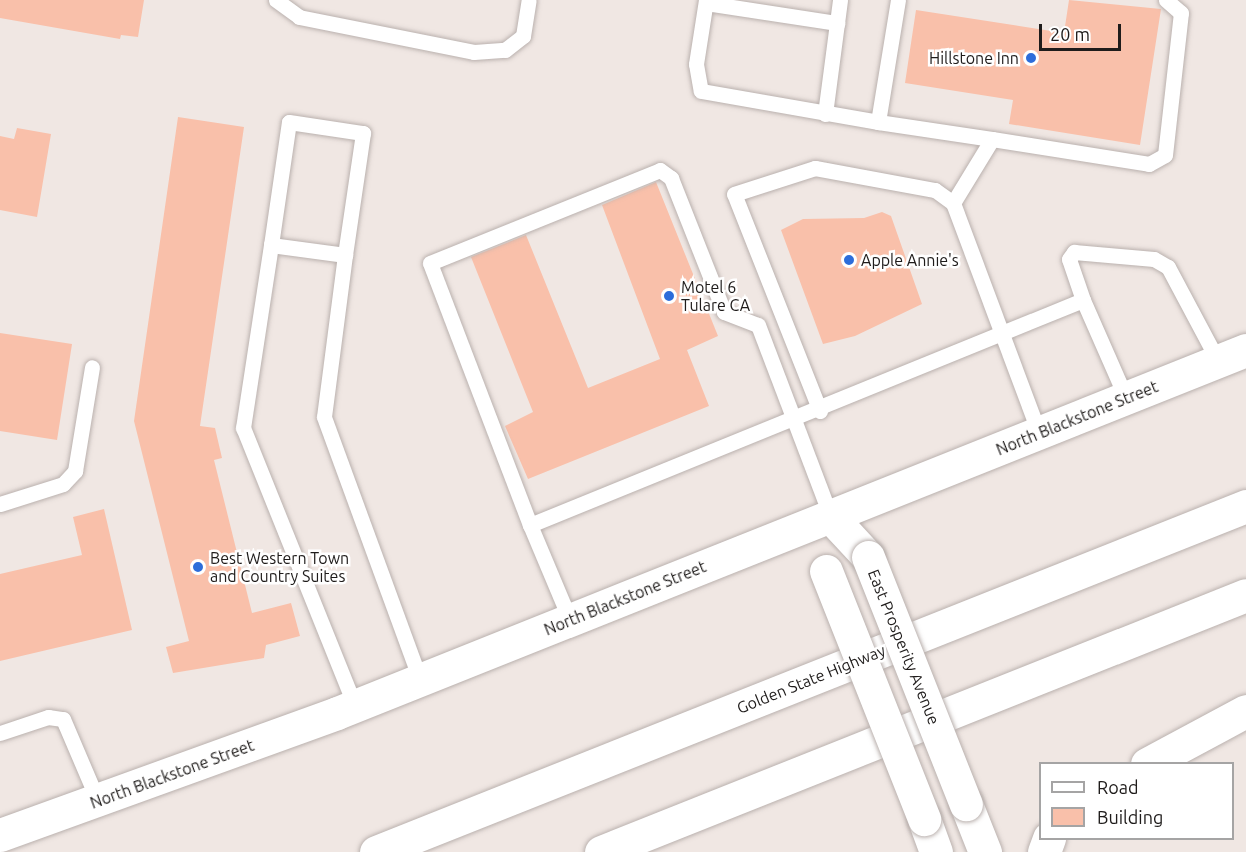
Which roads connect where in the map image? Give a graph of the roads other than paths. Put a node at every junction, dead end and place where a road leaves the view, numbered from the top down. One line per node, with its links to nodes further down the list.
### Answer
1 (276, 0): 2 (lane)
2 (528, 0)
3 (840, 0): 7 (lane)
4 (898, 0): 9 (lane)
5 (1166, 0): 10 (lane)
6 (706, 2): 7 (lane); 8 (lane)
7 (837, 23): 8 (lane)
8 (825, 114): 9 (lane)
9 (878, 122): 10 (lane)
10 (992, 139): 11 (lane)
11 (953, 203): 15 (lane); 19 (lane)
12 (271, 245): 13 (lane); 13 (lane); 29 (lane)
13 (345, 255): 28 (lane)
14 (1083, 300): 15 (lane); 16 (lane); 18 (lane)
15 (1001, 334): 19 (lane); 21 (lane)
16 (1232, 356): 18 (main road, North Blackstone Street)
17 (92, 367): 22 (lane)
18 (1126, 399): 21 (main road, North Blackstone Street)
19 (820, 411): 20 (lane)
20 (795, 422): 24 (lane); 25 (lane); 25 (lane)
21 (1039, 433): 24 (main road, North Blackstone Street)
22 (0, 504)
23 (1246, 506): 35 (main road, Golden State Highway)
24 (831, 517): 27 (main road, North Blackstone Street); 37 (main road, bridge); 38 (main road, East Prosperity Avenue, bridge)
25 (530, 525): 27 (lane)
26 (1246, 595): 36 (main road)
27 (570, 620): 28 (main road, North Blackstone Street)
28 (420, 679): 29 (main road, North Blackstone Street)
29 (355, 706): 33 (main road, North Blackstone Street)
30 (1246, 711): 32 (main road)
31 (0, 733): 33 (lane)
32 (1151, 762)
33 (98, 801): 34 (main road, North Blackstone Street)
34 (0, 835)
35 (376, 852)
36 (601, 852)
37 (936, 852)
38 (985, 852)

